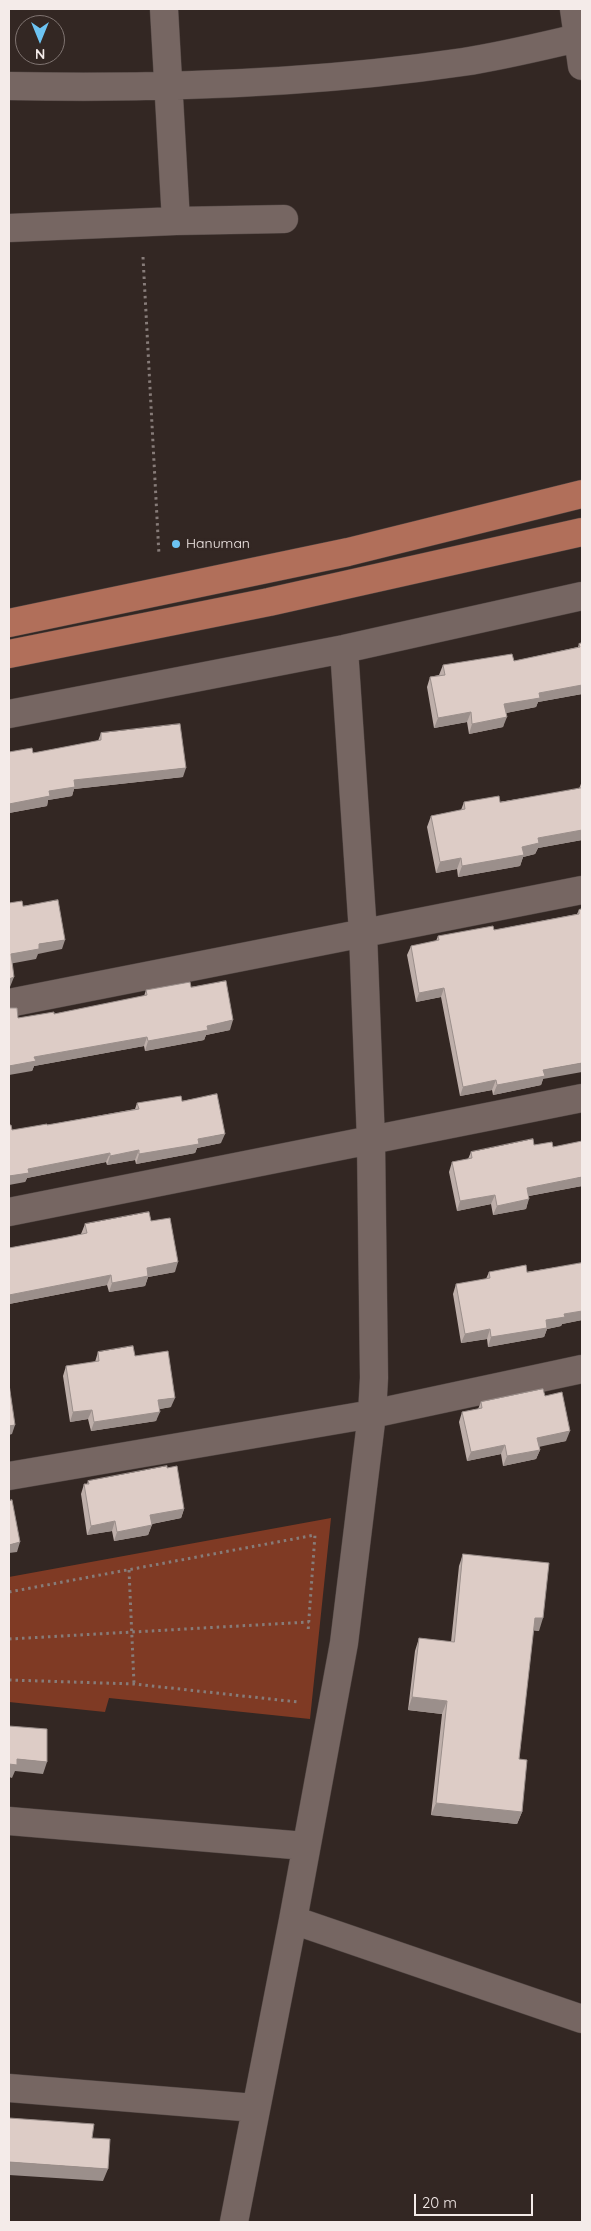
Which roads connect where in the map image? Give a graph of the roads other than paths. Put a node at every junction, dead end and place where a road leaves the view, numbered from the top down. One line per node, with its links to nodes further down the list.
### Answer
1 (164, 9): 6 (street)
2 (574, 9): 3 (street)
3 (580, 37): 4 (street); 6 (street)
4 (582, 66)
5 (9, 86): 6 (street)
6 (169, 86): 8 (street)
7 (284, 219): 8 (street)
8 (176, 221): 9 (street)
9 (9, 228)
10 (582, 494): 13 (main road)
11 (582, 532): 15 (main road)
12 (582, 596): 14 (street)
13 (9, 623)
14 (344, 649): 16 (street); 18 (street)
15 (9, 654)
16 (9, 714)
17 (582, 890): 18 (street)
18 (363, 933): 19 (street); 21 (street)
19 (9, 1002)
20 (582, 1098): 21 (street)
21 (371, 1141): 22 (street); 24 (street)
22 (9, 1212)
23 (582, 1369): 24 (street)
24 (372, 1414): 25 (street); 27 (street)
25 (9, 1476)
26 (9, 1821): 27 (street)
27 (305, 1846): 28 (street)
28 (293, 1920): 29 (street); 31 (street)
29 (582, 2019)
30 (9, 2088): 31 (street)
31 (255, 2108): 32 (street)
32 (234, 2222)

